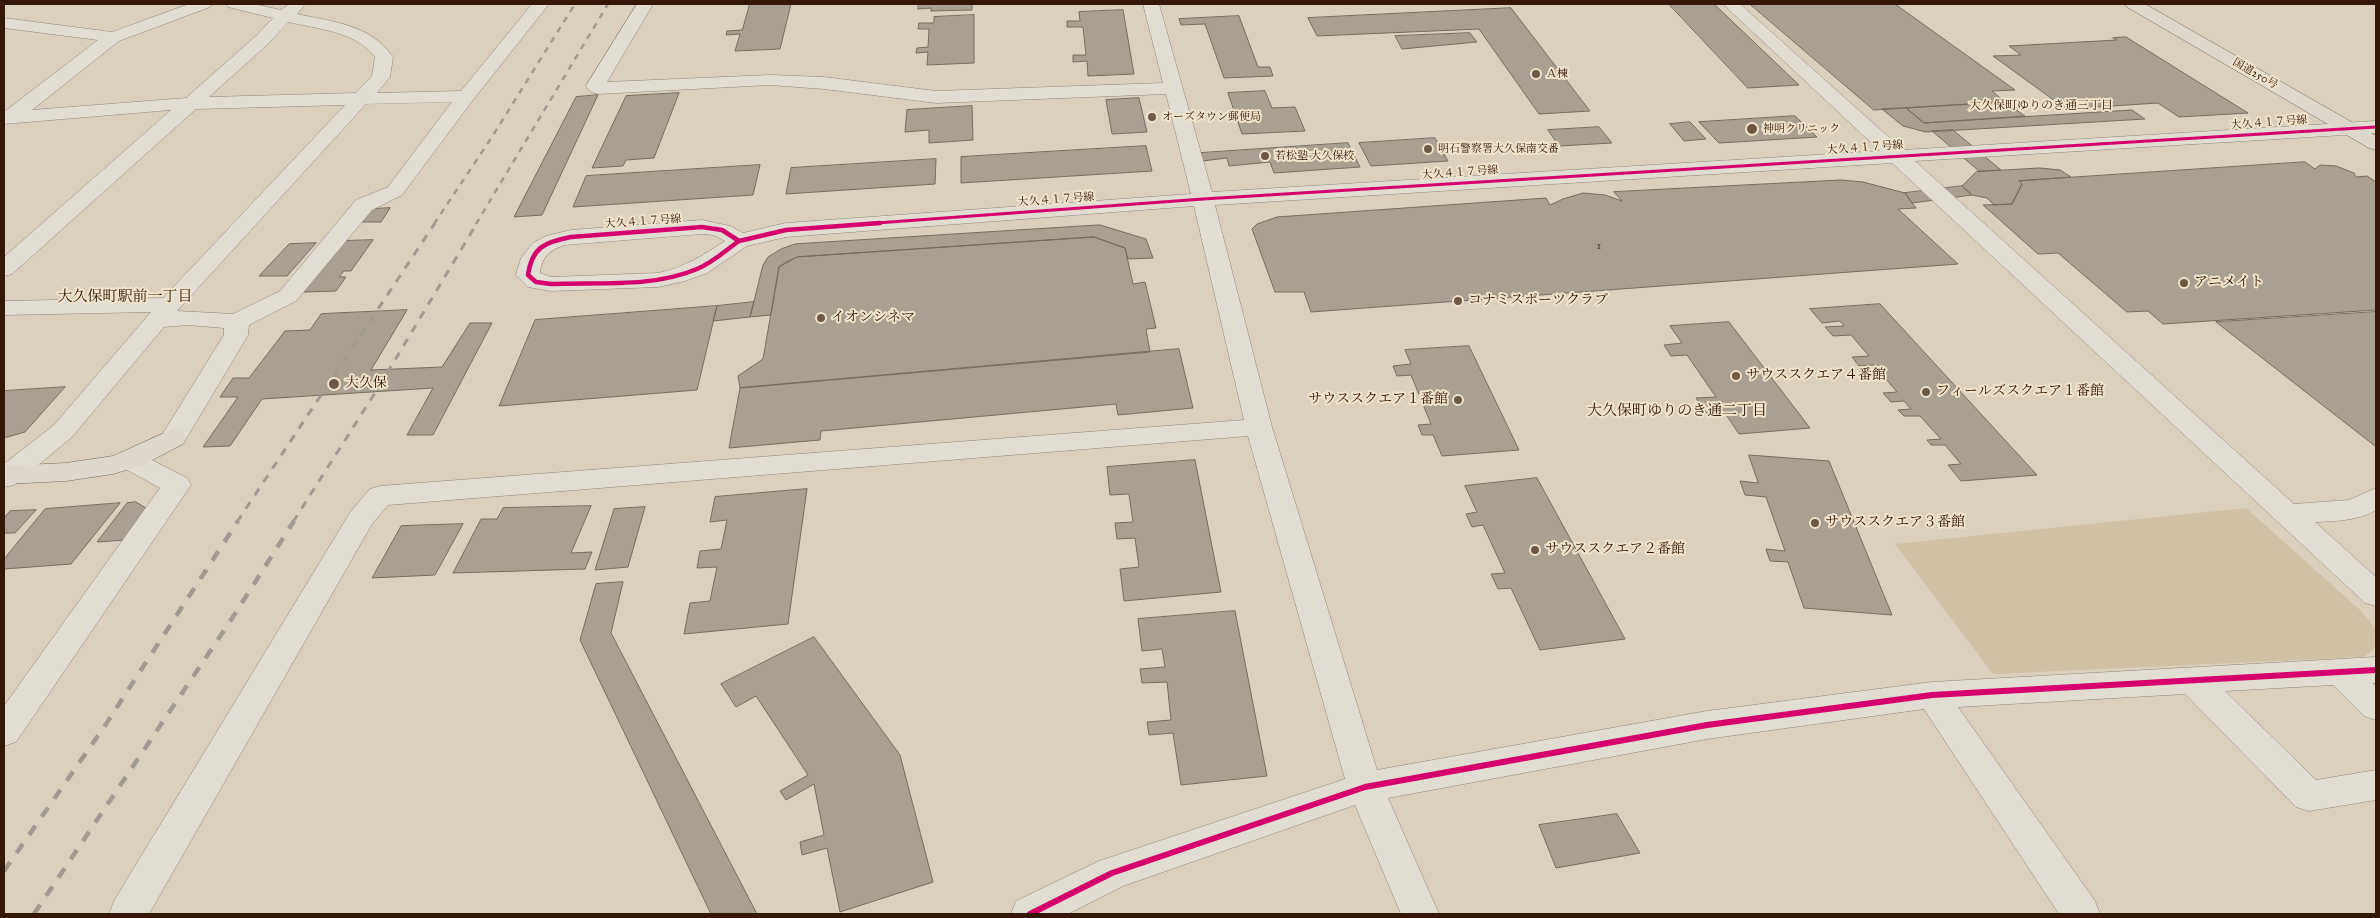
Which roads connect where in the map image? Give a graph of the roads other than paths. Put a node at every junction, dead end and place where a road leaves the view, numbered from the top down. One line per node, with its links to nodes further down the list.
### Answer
1 (204, 4): 12 (street)
2 (234, 4): 10 (street)
3 (299, 4): 10 (street)
4 (541, 4): 14 (street)
5 (645, 4): 13 (street)
6 (1151, 4): 13 (street)
7 (1731, 4): 21 (street)
8 (2133, 4): 19 (main road, 国道250号)
9 (2160, 4): 18 (main road, 国道250号)
10 (284, 16): 15 (street); 16 (street)
11 (4, 23): 12 (street)
12 (113, 37): 17 (street)
13 (1172, 88): 22 (street)
14 (466, 96): 15 (street); 27 (street)
15 (363, 98): 16 (street); 26 (street)
16 (191, 103): 17 (street); 24 (street)
17 (6, 119)
18 (2376, 127): 19 (street, 大久４１７号線)
19 (2349, 128): 20 (main road, 国道250号); 21 (street, 大久４１７号線)
20 (2376, 144)
21 (1896, 156): 22 (street, 大久４１７号線); 33 (street)
22 (1203, 199): 23 (street, 大久４１７号線); 28 (street)
23 (739, 242): 23 (street, 大久４１７号線)
24 (4, 269)
25 (4, 308): 26 (street)
26 (164, 312): 27 (street); 31 (street)
27 (237, 322): 29 (street)
28 (1259, 427): 42 (street); 43 (street)
29 (173, 438): 30 (main road)
30 (130, 460): 31 (main road); 40 (street)
31 (5, 476)
32 (2376, 498): 33 (street)
33 (2287, 514): 34 (street)
34 (2376, 595)
35 (2376, 670): 36 (street)
36 (2340, 672): 37 (street); 39 (street)
37 (2192, 680): 38 (street); 41 (street)
38 (1932, 695): 42 (street); 46 (street)
39 (2376, 707)
40 (4, 732)
41 (2376, 785)
42 (1365, 787): 44 (street); 45 (street)
43 (128, 914)
44 (1030, 914)
45 (1420, 914)
46 (2081, 914)

